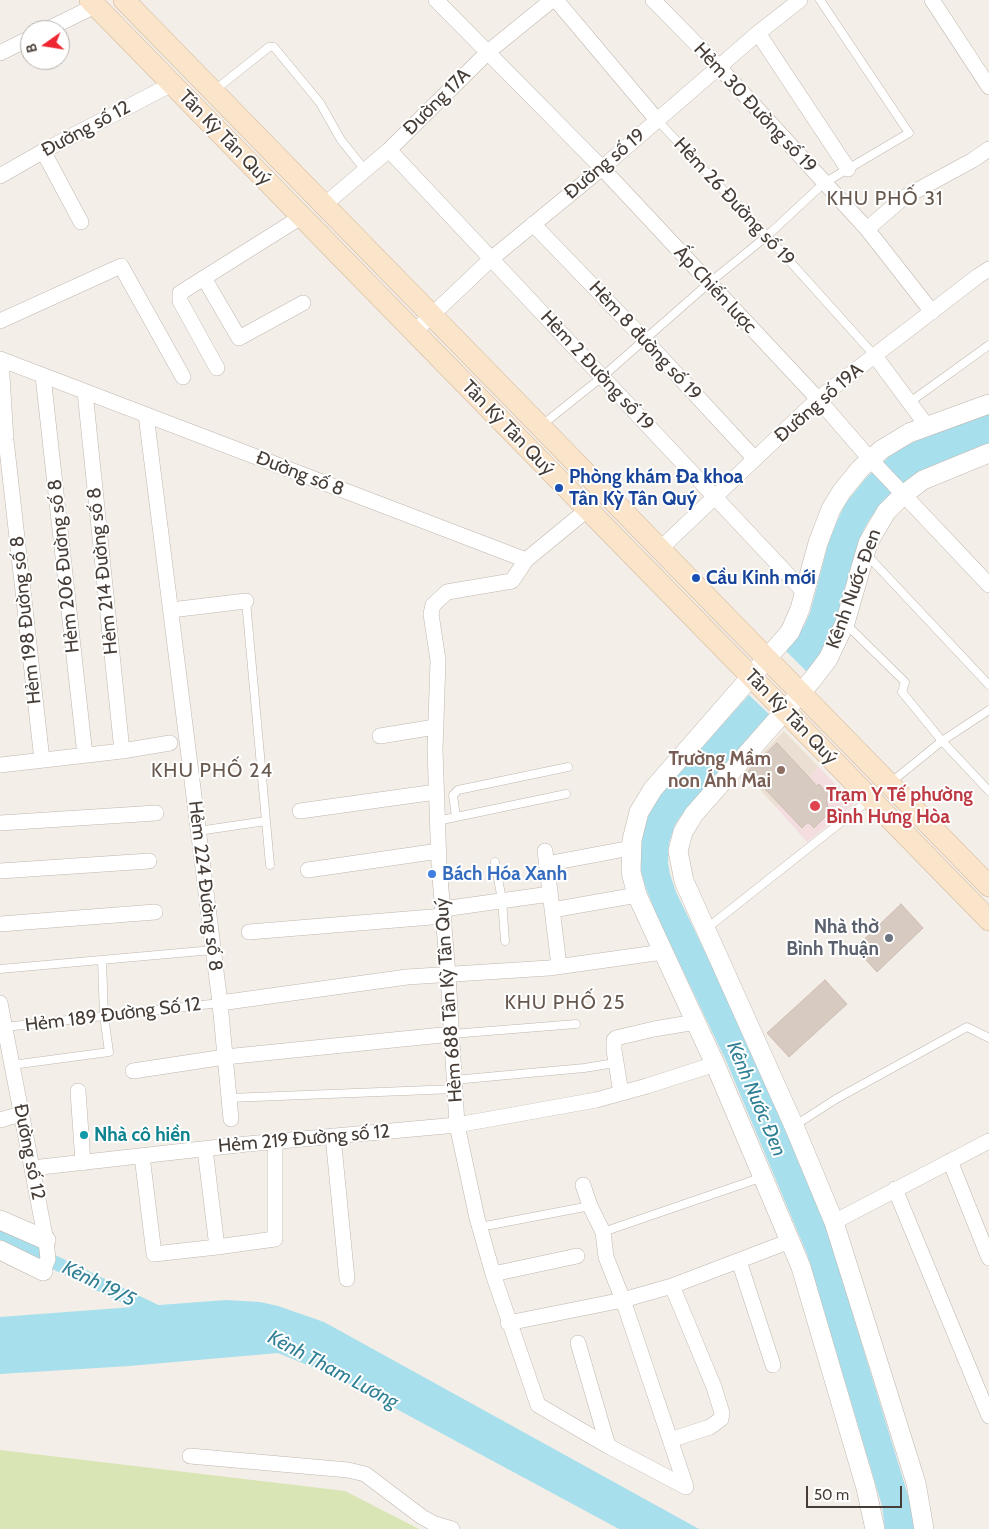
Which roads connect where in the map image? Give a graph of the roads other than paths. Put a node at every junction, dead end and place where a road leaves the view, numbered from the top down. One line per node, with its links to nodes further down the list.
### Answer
1 (124, 0): 8 (street); 17 (main road, Tân Kỳ Tân Quý)
2 (436, 0): 13 (street, Ấp Chiến lược)
3 (653, 0): 14 (street, Hẻm 30 Đường số 19)
4 (800, 0): 10 (street, Đường số 19)
5 (820, 0): 23 (lane)
6 (932, 0): 16 (street)
7 (547, 2): 13 (street, Đường 17A); 18 (street, Hẻm 26 Đường số 19)
8 (98, 9): 9 (street); 15 (main road, Tân Kỳ Tân Quý)
9 (70, 20)
10 (758, 33): 14 (street, Đường số 19); 23 (street)
11 (20, 43): 12 (street)
12 (0, 52)
13 (488, 52): 20 (street, Đường 17A); 22 (street, Ấp Chiến lược)
14 (719, 67): 18 (street, Đường số 19); 26 (street, Hẻm 30 Đường số 19)
15 (172, 84): 21 (street, Đường số 12); 28 (main road, Tân Kỳ Tân Quý)
16 (989, 88)
17 (212, 91): 24 (lane); 27 (main road, Tân Kỳ Tân Quý)
18 (657, 120): 22 (street, Đường số 19); 32 (lane, Hẻm 26 Đường số 19)
19 (989, 149): 31 (street)
20 (389, 150): 24 (street, Đường 17A); 33 (street, Hẻm 2 Đường số 19)
21 (43, 151): 25 (street, Đường số 12); 29 (street)
22 (602, 168): 30 (street, Đường số 19); 36 (street, Ấp Chiến lược)
23 (848, 169): 26 (lane)
24 (365, 170): 27 (street, Đường 17A)
25 (0, 176)
26 (824, 183): 31 (street, Hẻm 30 Đường số 19); 32 (lane)
27 (324, 205): 39 (main road, Tân Kỳ Tân Quý)
28 (301, 216): 35 (street); 41 (main road, Tân Kỳ Tân Quý)
29 (81, 222)
30 (533, 224): 33 (street, Đường số 19); 42 (street, Hẻm 8 đường số 19)
31 (867, 229): 38 (street, Hẻm 30 Đường số 19)
32 (767, 236): 36 (lane); 44 (lane, Hẻm 26 Đường số 19)
33 (491, 259): 39 (street, Đường số 19); 49 (street, Hẻm 2 Đường số 19)
34 (989, 269): 38 (street, Đường số 19A)
35 (204, 278): 37 (street); 46 (street)
36 (709, 282): 42 (lane); 51 (street, Ấp Chiến lược)
37 (303, 303)
38 (932, 312): 44 (street, Đường số 19A)
39 (431, 315): 41 (street, Đường số 19); 55 (main road, Tân Kỳ Tân Quý)
40 (0, 321): 48 (street)
41 (414, 332): 62 (main road, Tân Kỳ Tân Quý)
42 (644, 339): 49 (lane); 58 (street, Hẻm 8 đường số 19)
43 (989, 345): 52 (lane)
44 (875, 356): 51 (street, Đường số 19A); 52 (street)
45 (0, 360): 47 (street, Đường số 8); 83 (street, Hẻm 198 Đường số 8)
46 (216, 368)
47 (43, 376): 50 (street, Đường số 8); 82 (street, Hẻm 206 Đường số 8)
48 (183, 377)
49 (602, 377): 55 (lane); 61 (street, Hẻm 2 Đường số 19)
50 (85, 392): 54 (street, Đường số 8); 81 (street, Hẻm 214 Đường số 8)
51 (818, 399): 58 (street, Đường số 19A); 59 (street, Ấp Chiến lược)
52 (910, 402): 56 (street)
53 (989, 404): 56 (street)
54 (146, 415): 65 (street, Đường số 8); 69 (street, Hẻm 224 Đường số 8)
55 (540, 426): 63 (main road, Tân Kỳ Tân Quý)
56 (927, 426): 59 (street)
57 (989, 453): 60 (street, Kênh Nước Đen)
58 (755, 459): 61 (street, Đường số 19A)
59 (873, 462): 60 (street, Ấp Chiến lược); 67 (street)
60 (900, 492): 64 (street, Kênh Nước Đen); 66 (street, Ấp Chiến lược)
61 (716, 497): 63 (street, Đường số 19A); 67 (street, Hẻm 2 Đường số 19)
62 (588, 509): 65 (street); 72 (main road, Tân Kỳ Tân Quý)
63 (660, 549): 71 (main road, Tân Kỳ Tân Quý)
64 (865, 554): 70 (street, Kênh Nước Đen); 73 (lane)
65 (526, 560): 77 (street, Hẻm 688 Tân Kỳ Tân Quý)
66 (989, 585)
67 (806, 593): 71 (street)
68 (246, 601): 69 (street); 94 (lane)
69 (171, 610): 97 (street, Hẻm 224 Đường số 8)
70 (846, 623): 74 (street, Kênh Nước Đen); 79 (lane)
71 (767, 659): 72 (street); 74 (main road, Tân Kỳ Tân Quý)
72 (751, 676): 76 (main road, Tân Kỳ Tân Quý); 98 (street)
73 (989, 685)
74 (800, 693): 76 (street, Kênh Nước Đen); 86 (main road, Tân Kỳ Tân Quý)
75 (989, 710): 79 (lane)
76 (784, 711): 90 (main road, Tân Kỳ Tân Quý); 114 (street, Kênh Nước Đen)
77 (435, 727): 78 (street); 88 (street, Hẻm 688 Tân Kỳ Tân Quý)
78 (380, 736)
79 (942, 741): 86 (lane); 87 (lane)
80 (170, 743): 81 (street)
81 (122, 751): 82 (street)
82 (85, 755): 83 (street)
83 (42, 760): 84 (street)
84 (0, 765)
85 (568, 767): 93 (lane)
86 (889, 784): 105 (main road, Tân Kỳ Tân Quý)
87 (989, 791)
88 (436, 792): 91 (street); 95 (street, Hẻm 688 Tân Kỳ Tân Quý)
89 (566, 794): 93 (lane)
90 (870, 799): 112 (main road, Tân Kỳ Tân Quý); 114 (lane)
91 (300, 811)
92 (156, 813): 96 (street)
93 (456, 817): 95 (lane)
94 (266, 821): 97 (lane); 102 (lane)
95 (438, 821): 99 (street, Hẻm 688 Tân Kỳ Tân Quý)
96 (0, 823)
97 (198, 831): 117 (street, Hẻm 224 Đường số 8)
98 (631, 848): 106 (street); 107 (street)
99 (439, 851): 103 (street); 111 (street, Hẻm 688 Tân Kỳ Tân Quý)
100 (149, 861): 104 (street)
101 (495, 862): 108 (lane)
102 (270, 866)
103 (308, 870)
104 (0, 871)
105 (989, 886)
106 (550, 894): 108 (street); 109 (street)
107 (637, 895): 109 (street); 118 (street)
108 (502, 900): 111 (street); 116 (lane)
109 (552, 910): 120 (street)
110 (155, 912): 113 (street)
111 (443, 912): 115 (street); 122 (street, Hẻm 688 Tân Kỳ Tân Quý)
112 (989, 920)
113 (0, 924)
114 (706, 929): 144 (street, Kênh Nước Đen)
115 (249, 932)
116 (506, 941)
117 (213, 950): 119 (lane); 124 (street, Hẻm 224 Đường số 8)
118 (663, 952): 120 (street); 126 (street)
119 (102, 960): 121 (lane); 125 (lane)
120 (559, 966): 122 (street)
121 (0, 969)
122 (448, 975): 124 (street); 129 (street, Hẻm 688 Tân Kỳ Tân Quý)
123 (0, 1003): 128 (street, Đường số 12)
124 (220, 1003): 125 (lane, Hẻm 189 Đường Số 12); 131 (street, Hẻm 224 Đường số 8)
125 (104, 1016): 128 (lane, Hẻm 189 Đường Số 12); 134 (lane)
126 (696, 1022): 132 (street); 133 (street)
127 (576, 1024): 129 (lane)
128 (3, 1028): 134 (street, Đường số 12)
129 (452, 1034): 131 (street); 136 (street, Hẻm 688 Tân Kỳ Tân Quý)
130 (989, 1038): 144 (lane)
131 (225, 1057): 135 (street); 139 (street, Hẻm 224 Đường số 8)
132 (616, 1064): 136 (lane); 138 (street)
133 (716, 1064): 138 (street, Hẻm 219 Đường số 12); 153 (street)
134 (6, 1067): 140 (street, Đường số 12)
135 (133, 1071)
136 (455, 1085): 139 (lane); 143 (street, Hẻm 688 Tân Kỳ Tân Quý)
137 (78, 1091): 151 (street)
138 (621, 1093): 143 (street, Hẻm 219 Đường số 12)
139 (229, 1098): 141 (street, Hẻm 224 Đường số 8)
140 (20, 1114): 142 (street); 152 (street, Đường số 12)
141 (231, 1119)
142 (0, 1120)
143 (457, 1125): 145 (street, Hẻm 219 Đường số 12); 159 (street, Hẻm 688 Tân Kỳ Tân Quý)
144 (794, 1126): 158 (street, Kênh Nước Đen)
145 (332, 1136): 147 (street, Hẻm 219 Đường số 12); 170 (street)
146 (989, 1141): 150 (street)
147 (275, 1142): 148 (street, Hẻm 219 Đường số 12); 163 (street)
148 (206, 1149): 149 (street, Hẻm 219 Đường số 12); 163 (street)
149 (142, 1156): 151 (street, Hẻm 219 Đường số 12); 163 (street)
150 (950, 1161): 155 (street); 166 (street)
151 (83, 1163): 152 (street, Hẻm 219 Đường số 12)
152 (32, 1168): 161 (street, Đường số 12)
153 (763, 1177): 160 (lane); 162 (street)
154 (583, 1185): 156 (street)
155 (895, 1189): 158 (street); 176 (street)
156 (590, 1206): 159 (lane); 160 (street)
157 (0, 1220): 161 (street)
158 (834, 1222): 182 (street, Kênh Nước Đen)
159 (480, 1227): 169 (street, Hẻm 688 Tân Kỳ Tân Quý)
160 (603, 1232): 172 (street)
161 (46, 1240): 168 (street, Đường số 12)
162 (790, 1242): 167 (street); 181 (street)
163 (217, 1247)
164 (0, 1250): 168 (street)
165 (576, 1256): 169 (street)
166 (989, 1258)
167 (739, 1261): 171 (street); 175 (street)
168 (43, 1271)
169 (492, 1274): 173 (street, Hẻm 688 Tân Kỳ Tân Quý)
170 (347, 1279)
171 (672, 1286): 172 (street); 177 (street)
172 (623, 1300): 173 (street); 177 (street)
173 (508, 1323): 178 (street, Hẻm 688 Tân Kỳ Tân Quý)
174 (578, 1344): 178 (street)
175 (773, 1365)
176 (989, 1416)
177 (670, 1440): 178 (street)
178 (608, 1446)
179 (190, 1456): 180 (street)
180 (452, 1529)
181 (875, 1529)
182 (924, 1529)

